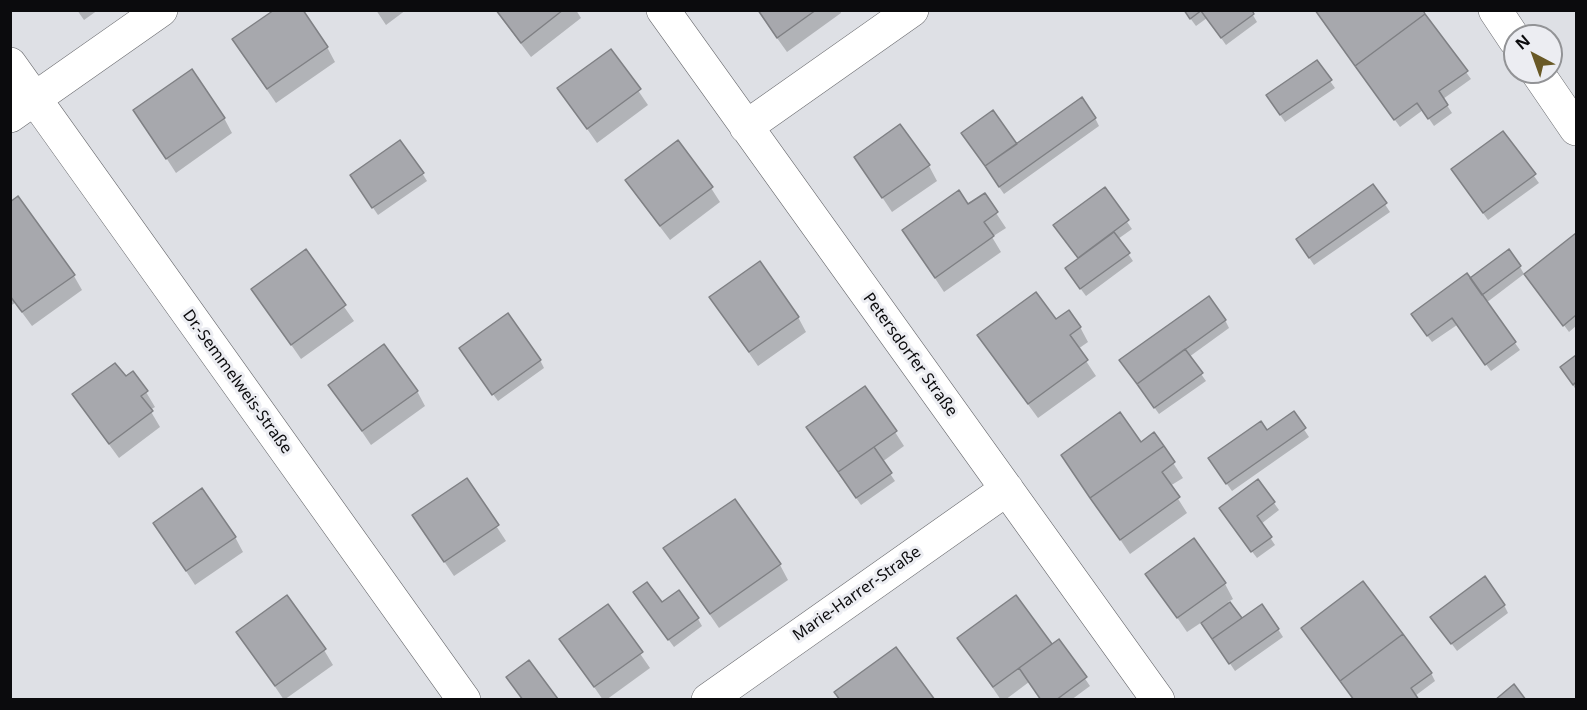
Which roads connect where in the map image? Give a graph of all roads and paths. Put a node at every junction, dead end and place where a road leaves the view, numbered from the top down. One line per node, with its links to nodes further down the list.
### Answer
1 (161, 10): 8 (street)
2 (663, 10): 9 (street, Petersdorfer Straße)
3 (912, 10): 9 (street)
4 (1495, 10): 5 (street)
5 (1504, 24)
6 (10, 63): 8 (street, Dr.-Semmelweis-Straße)
7 (1545, 84): 10 (street)
8 (23, 107): 12 (street, Dr.-Semmelweis-Straße)
9 (746, 127): 11 (street, Petersdorfer Straße)
10 (1576, 129)
11 (1007, 489): 13 (street, Marie-Harrer-Straße); 14 (street, Petersdorfer Straße)
12 (464, 699)
13 (708, 699)
14 (1158, 699)

